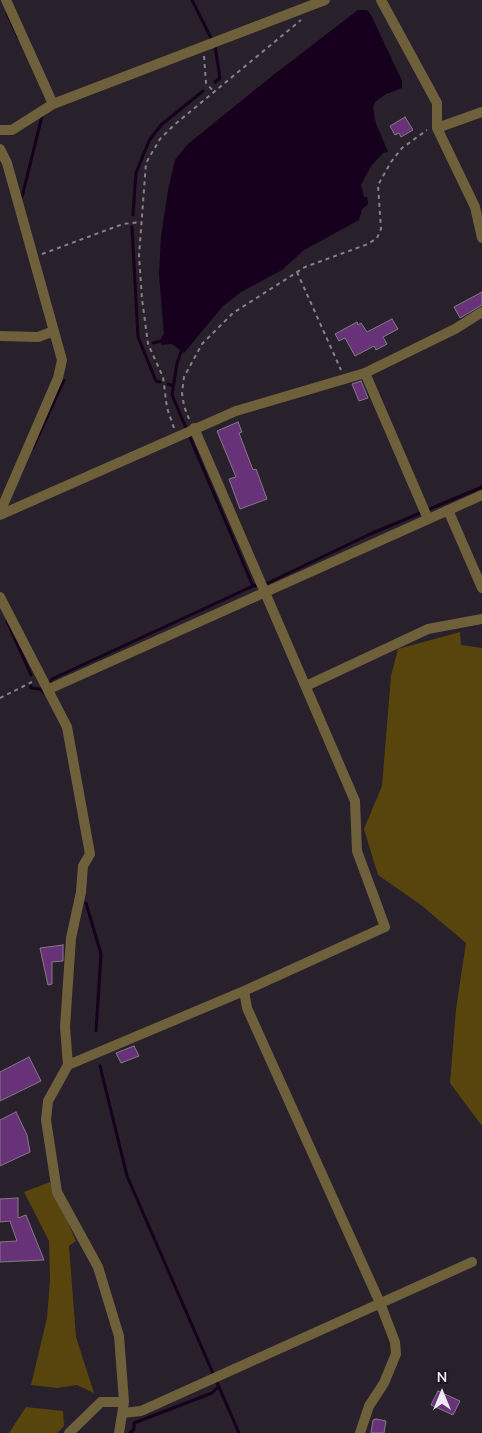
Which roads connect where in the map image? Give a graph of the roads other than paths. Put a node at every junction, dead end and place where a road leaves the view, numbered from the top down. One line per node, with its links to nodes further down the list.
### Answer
1 (6, 0): 4 (street)
2 (325, 0): 4 (street)
3 (381, 0): 6 (street)
4 (53, 104): 7 (street)
5 (482, 112): 6 (street)
6 (437, 128): 9 (street)
7 (0, 130)
8 (0, 149): 11 (street)
9 (482, 238)
10 (482, 312): 13 (street)
11 (51, 332): 12 (street); 17 (street)
12 (0, 336)
13 (365, 373): 14 (street); 18 (street)
14 (194, 428): 17 (street); 20 (street)
15 (482, 495): 16 (street)
16 (448, 510): 18 (street); 19 (street)
17 (0, 513)
18 (428, 519): 20 (street)
19 (482, 588)
20 (266, 591): 23 (street); 24 (street)
21 (0, 596): 23 (street)
22 (482, 620): 24 (street)
23 (47, 685): 26 (street)
24 (306, 686): 25 (street)
25 (244, 991): 26 (street); 28 (street)
26 (68, 1065): 29 (street)
27 (472, 1262): 28 (street)
28 (380, 1303): 30 (street); 33 (street)
29 (124, 1402): 30 (street); 31 (street)
30 (123, 1413): 32 (street)
31 (69, 1433)
32 (119, 1433)
33 (360, 1433)

